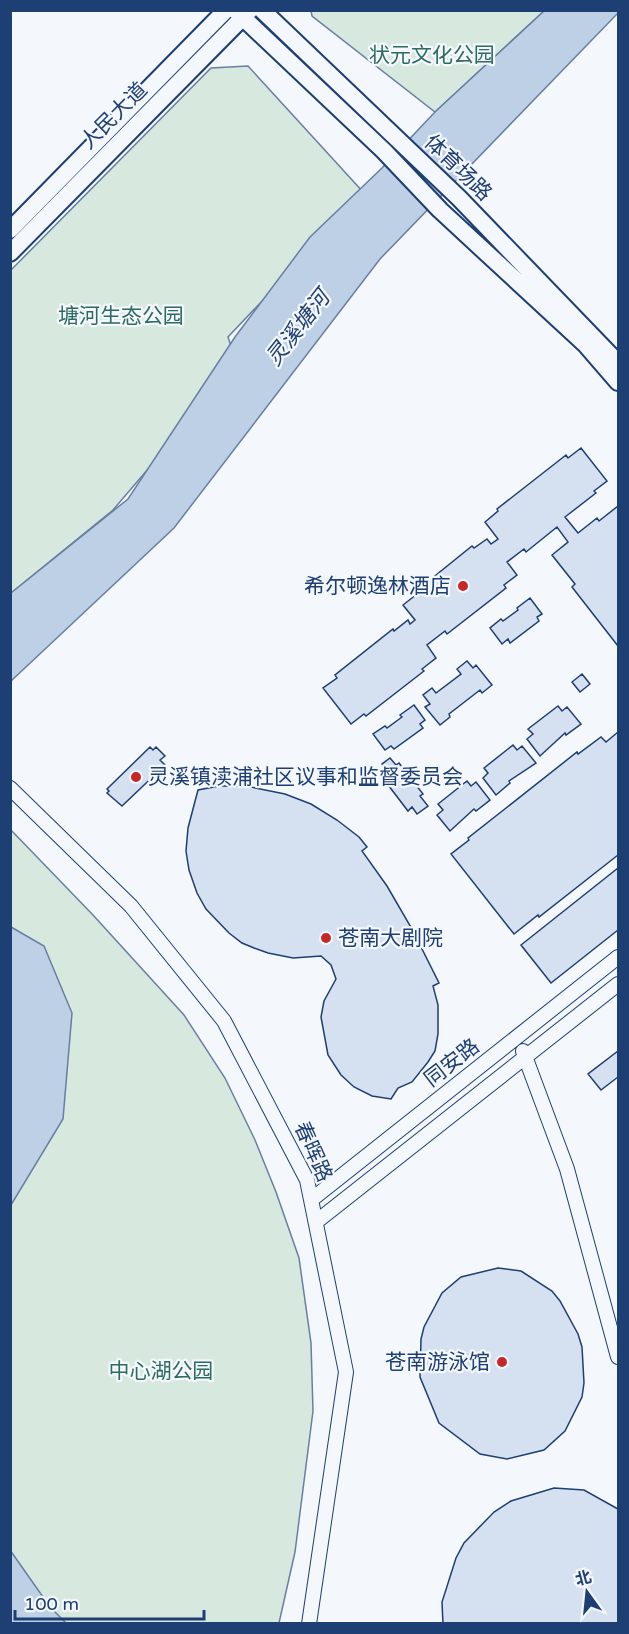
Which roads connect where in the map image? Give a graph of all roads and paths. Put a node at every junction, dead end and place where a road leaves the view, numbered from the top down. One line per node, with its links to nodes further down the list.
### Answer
1 (226, 10): 5 (main road, 人民大道)
2 (262, 10): 4 (main road, 体育场路)
3 (243, 13): 4 (main road); 6 (main road, 人民大道)
4 (390, 146): 7 (main road, 体育场路); 8 (main road, 体育场路)
5 (10, 230)
6 (10, 253)
7 (618, 363)
8 (618, 382)
9 (10, 788): 14 (street, 春晖路)
10 (618, 957): 12 (street, 同安路)
11 (618, 984): 13 (street, 同安路)
12 (516, 1038): 13 (street); 14 (street, 同安路)
13 (526, 1056): 15 (street, 同安路); 16 (street)
14 (311, 1200): 15 (street, 春晖路)
15 (316, 1222): 17 (street, 春晖路)
16 (618, 1357)
17 (309, 1623)

